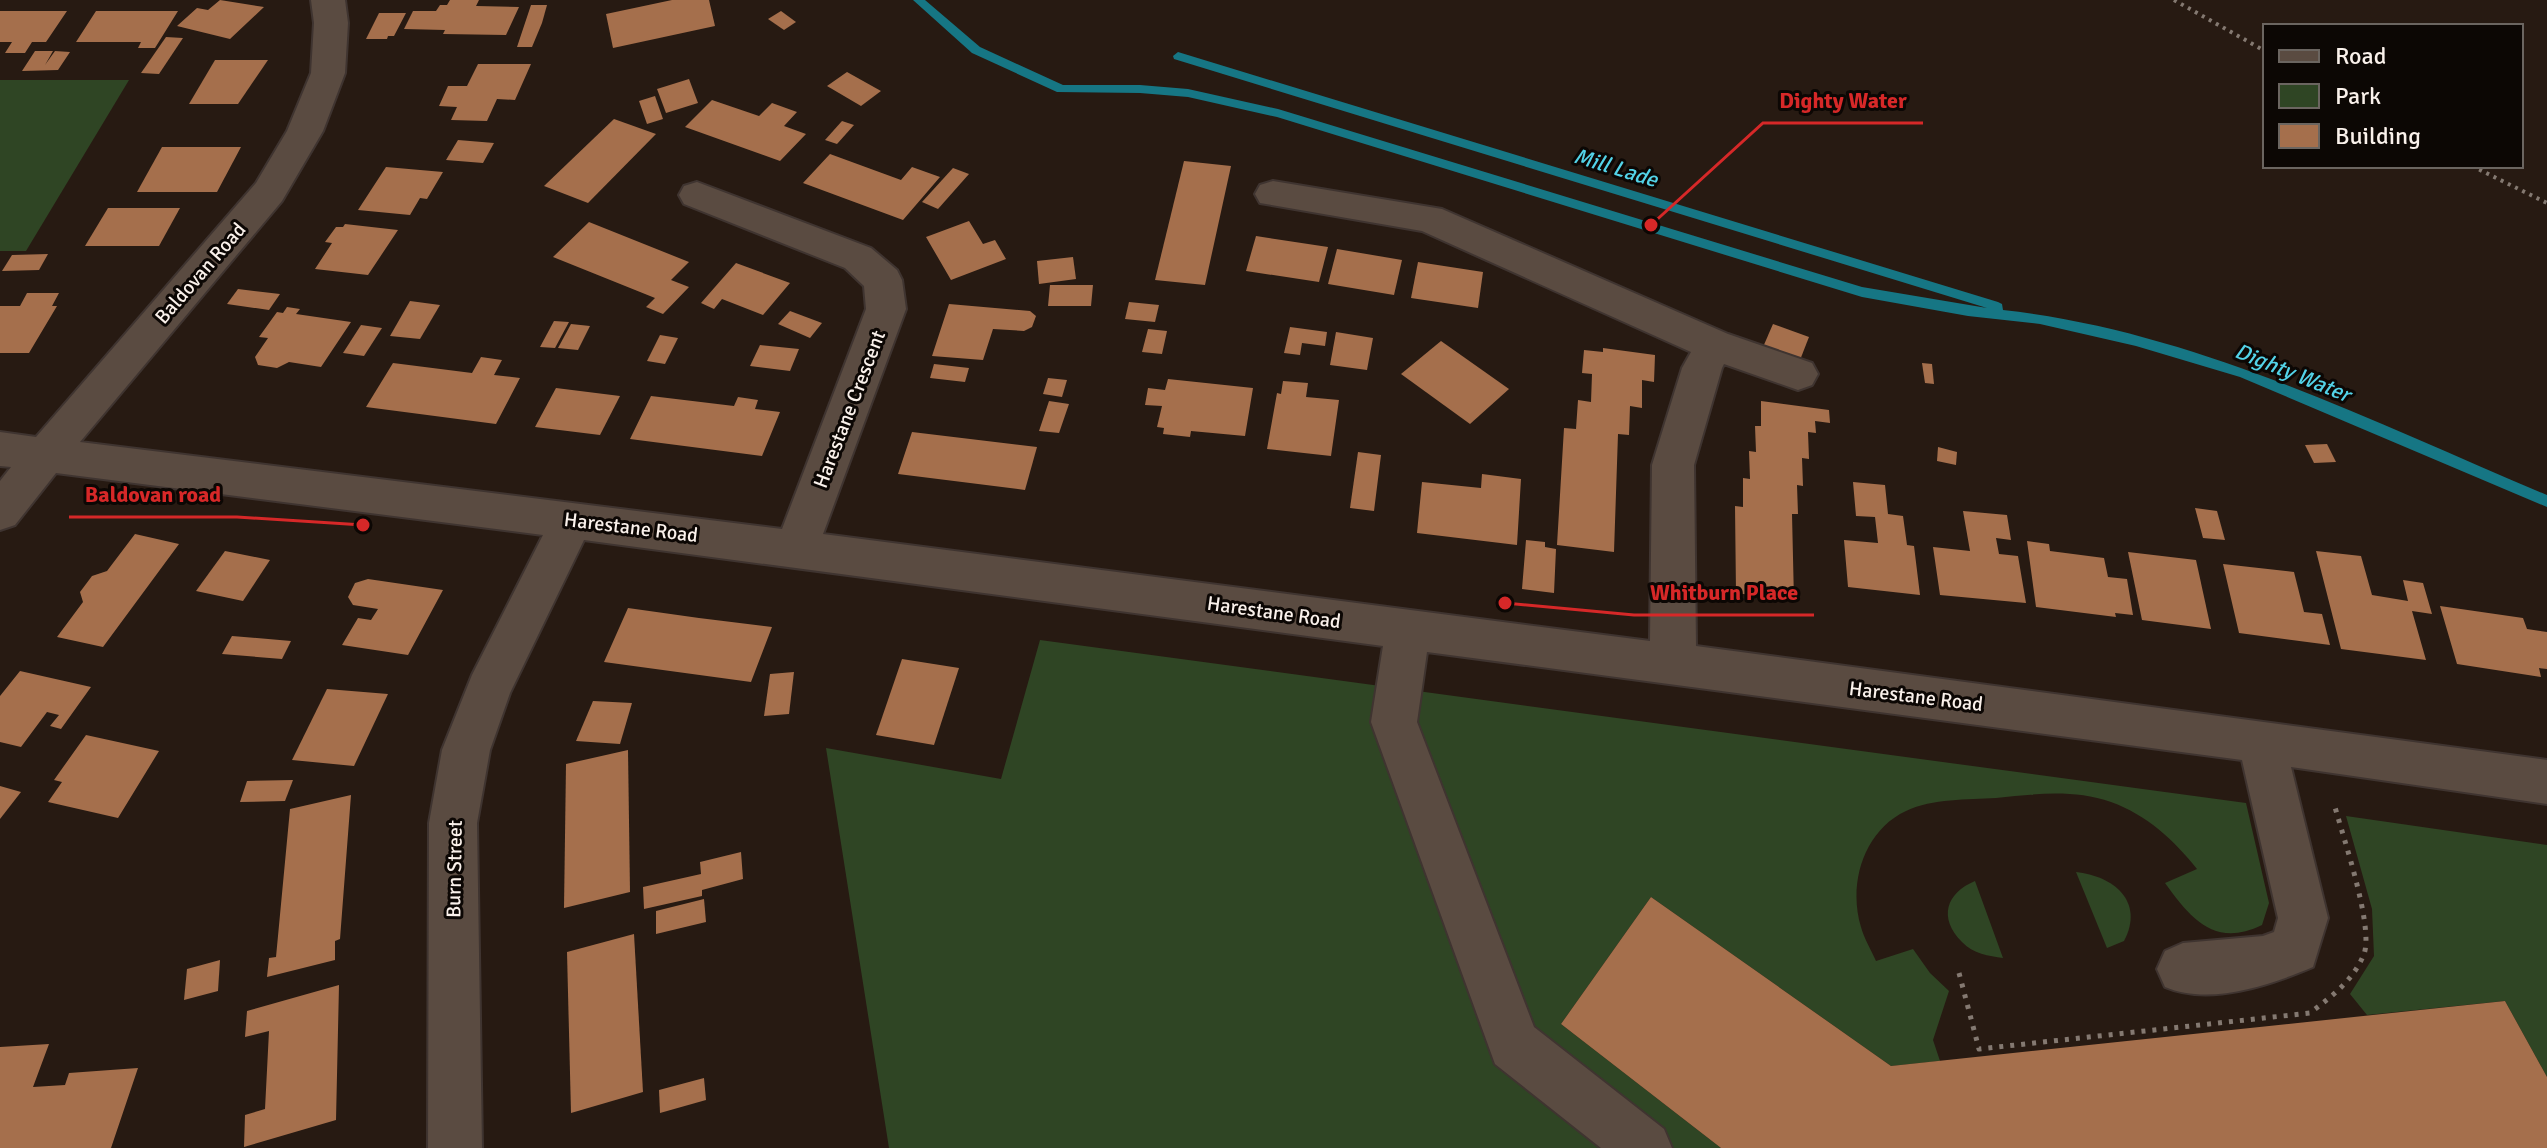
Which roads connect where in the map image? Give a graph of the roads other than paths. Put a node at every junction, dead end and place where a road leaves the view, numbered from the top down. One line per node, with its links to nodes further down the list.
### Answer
1 (328, 0): 7 (street, Baldovan Road)
2 (1273, 194): 4 (street)
3 (697, 195): 10 (street, Harestane Crescent)
4 (1714, 345): 5 (street); 12 (street)
5 (1798, 374)
6 (0, 449): 7 (street, Harestane Road)
7 (49, 453): 8 (street, Baldovan Road); 9 (street, Harestane Road)
8 (0, 512)
9 (573, 520): 10 (street, Harestane Road); 16 (street, Burn Street)
10 (796, 549): 11 (street, Harestane Road)
11 (1408, 629): 12 (street, Harestane Road); 17 (street)
12 (1673, 664): 13 (street, Harestane Road)
13 (2261, 741): 14 (street, Harestane Road); 15 (street)
14 (2547, 782)
15 (2183, 969)
16 (455, 1148)
17 (1645, 1148)

